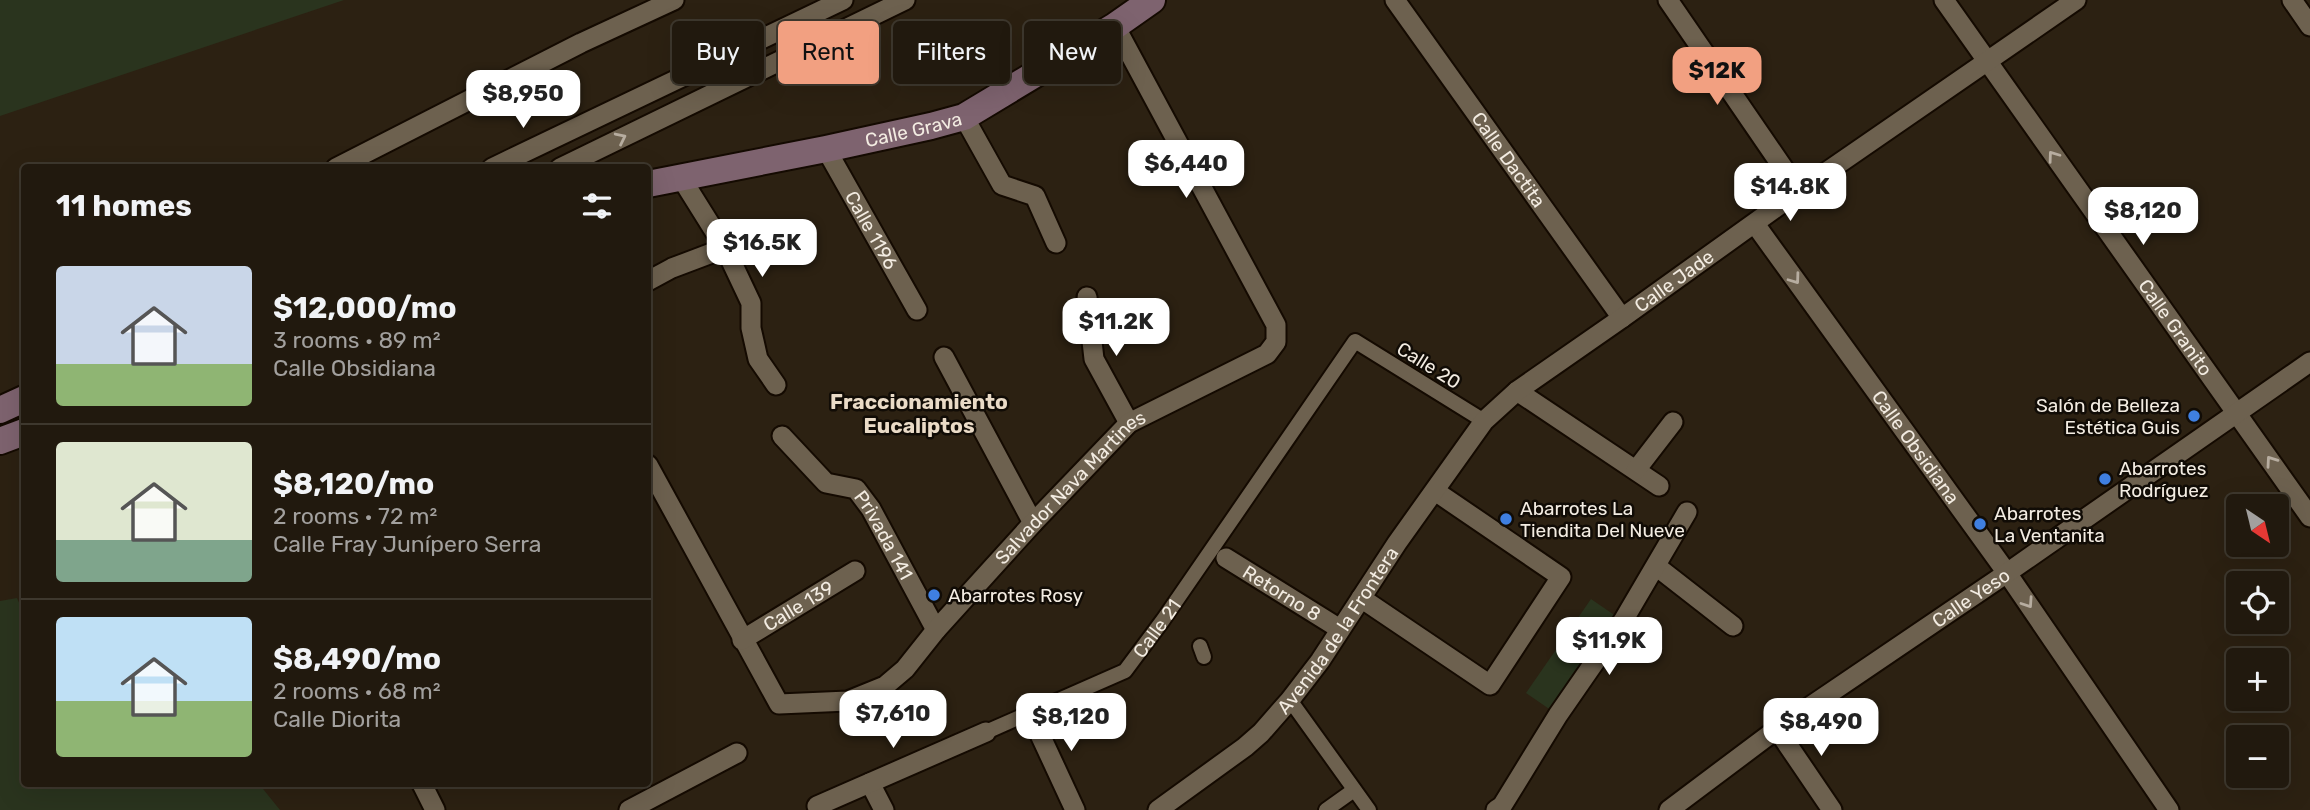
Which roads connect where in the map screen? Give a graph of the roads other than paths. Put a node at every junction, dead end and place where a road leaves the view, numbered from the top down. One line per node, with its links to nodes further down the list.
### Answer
1 (674, 0): 23 (street)
2 (844, 0): 14 (street)
3 (905, 0): 10 (street)
4 (1152, 0): 11 (main road, Calle Grava)
5 (1395, 0): 36 (street, Calle Dactita)
6 (1668, 0): 29 (street)
7 (1944, 0): 15 (street, Calle Granito)
8 (2076, 0): 15 (street, Calle Jade)
9 (2291, 0): 12 (street)
10 (876, 6): 16 (street)
11 (1121, 22)
12 (2310, 26)
13 (1121, 37): 47 (street, Salvador Nava Martines)
14 (764, 38)
15 (1987, 63): 29 (street, Calle Jade); 44 (street, Calle Granito, one-way to 15)
16 (764, 68)
17 (672, 81): 21 (street)
18 (1024, 81): 20 (main road, Calle Grava)
19 (731, 84): 26 (street, one-way to 19)
20 (964, 117): 22 (main road, Calle Grava); 31 (street)
21 (547, 140): 24 (street); 25 (street)
22 (826, 149): 27 (main road, Calle Grava); 35 (street, Calle 1196)
23 (344, 164)
24 (500, 164)
25 (558, 164)
26 (568, 164)
27 (680, 176): 28 (main road, Calle Grava); 32 (street)
28 (651, 183)
29 (1799, 191): 30 (street, Calle Jade)
30 (1755, 224): 36 (street, Calle Jade); 61 (street, Calle Obsidiana, one-way to 61)
31 (1056, 243)
32 (725, 248): 33 (street); 40 (street)
33 (651, 279)
34 (1087, 297): 47 (street)
35 (916, 310)
36 (1622, 318): 41 (street, Calle Jade)
37 (1354, 341): 45 (street, Calle 20); 68 (street, Calle 21)
38 (944, 357): 57 (street)
39 (2310, 362): 44 (street, Calle Yeso)
40 (776, 385)
41 (1517, 391): 45 (street, Calle Jade); 51 (street)
42 (21, 400): 43 (main road)
43 (0, 410)
44 (2237, 413): 56 (street, Calle Granito, one-way to 44); 61 (street, Calle Yeso)
45 (1484, 421): 54 (street, Avenida de la Frontera)
46 (1673, 422): 51 (street)
47 (1129, 423): 57 (street, Salvador Nava Martines)
48 (21, 433): 50 (main road)
49 (782, 436): 65 (street, Privada 141)
50 (0, 441)
51 (1636, 470): 53 (street)
52 (651, 471): 66 (street, Salvador Nava Martines)
53 (1659, 486)
54 (1435, 491): 62 (street, Avenida de la Frontera); 62 (street)
55 (1687, 512): 59 (street)
56 (2310, 517)
57 (1033, 523): 65 (street, Salvador Nava Martines)
58 (1226, 558): 64 (street, Retorno 8)
59 (1656, 566): 63 (street); 83 (street)
60 (855, 571): 66 (street, Calle 139)
61 (2007, 573): 69 (street, Calle Yeso); 86 (street, Calle Obsidiana, one-way to 86)
62 (1361, 598): 64 (street, Avenida de la Frontera)
63 (1733, 626)
64 (1340, 629): 67 (street, Avenida de la Frontera)
65 (936, 630): 66 (street, Salvador Nava Martines)
66 (742, 640)
67 (1290, 700): 74 (street); 80 (street, Avenida de la Frontera)
68 (1030, 713): 70 (street, Calle 21); 79 (street)
69 (1777, 729): 84 (street, Calle Yeso); 85 (street)
70 (986, 732): 72 (street, Calle 21)
71 (737, 753): 77 (street)
72 (870, 783): 75 (street, Calle 21); 78 (street)
73 (424, 787): 76 (street)
74 (1354, 790): 81 (street); 82 (street)
75 (817, 806)
76 (435, 810)
77 (629, 810)
78 (884, 810)
79 (1075, 810)
80 (1158, 810)
81 (1326, 810)
82 (1369, 810)
83 (1496, 810)
84 (1669, 810)
85 (1832, 810)
86 (2169, 810)

